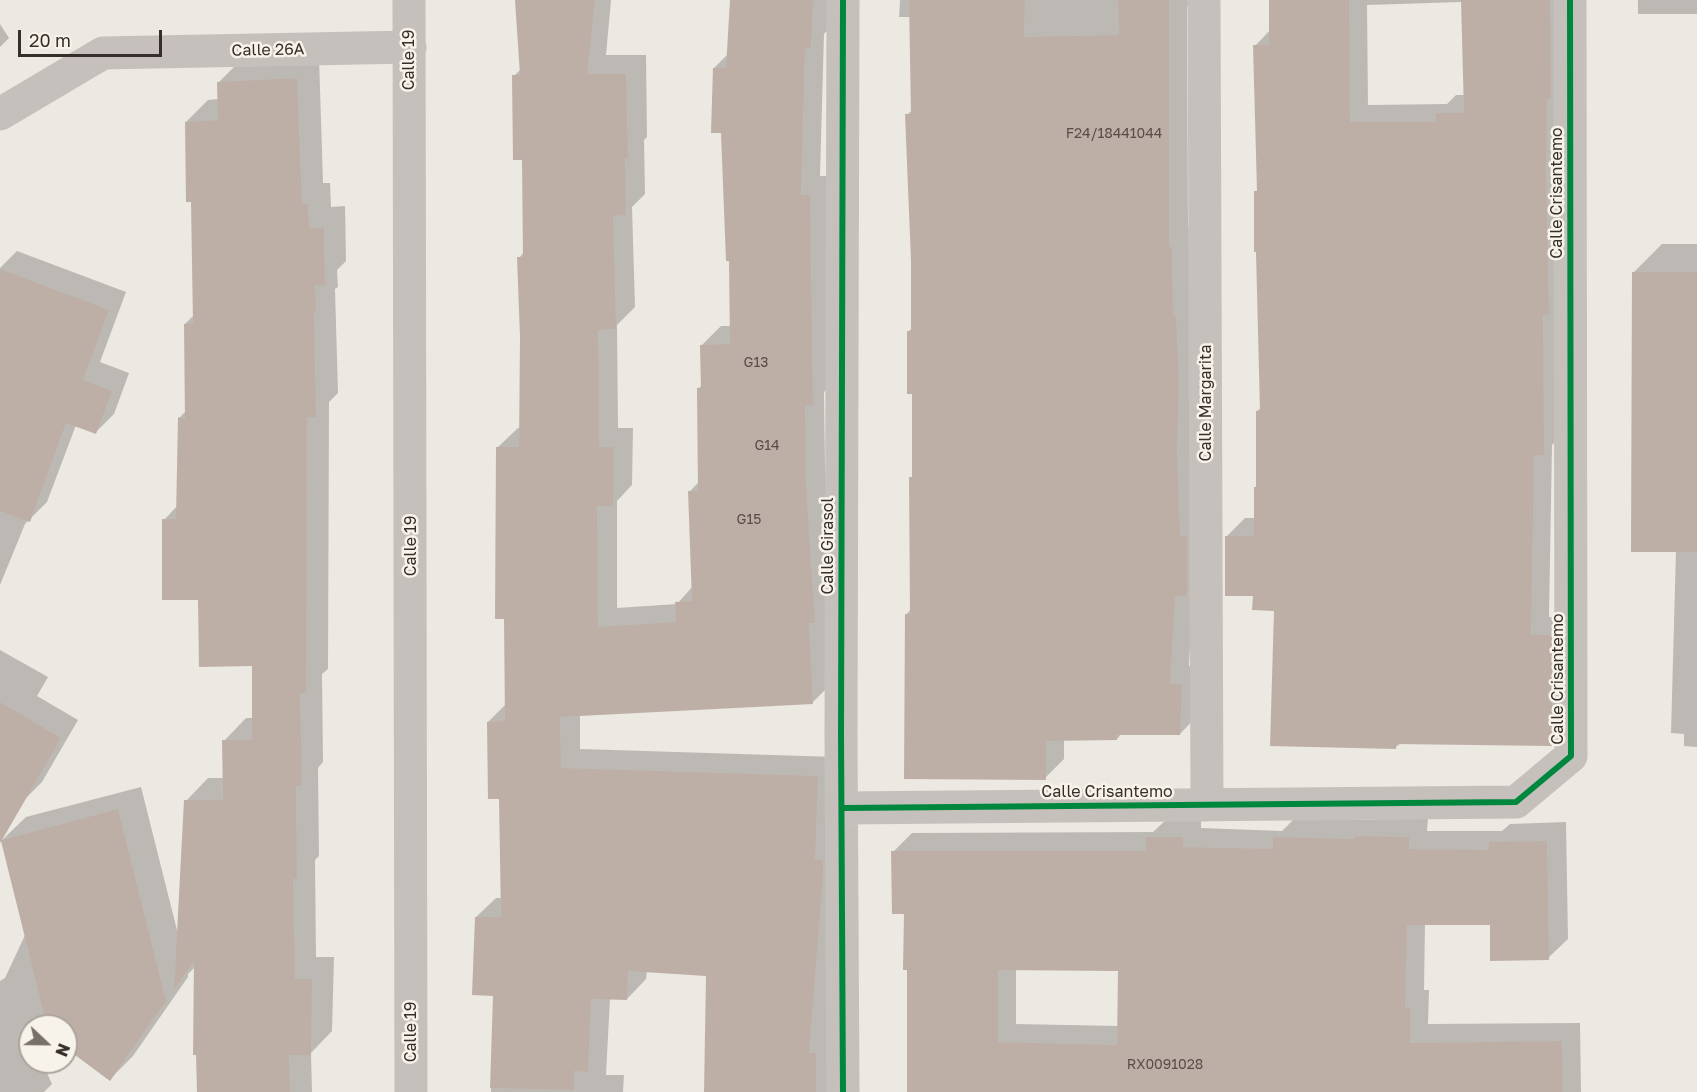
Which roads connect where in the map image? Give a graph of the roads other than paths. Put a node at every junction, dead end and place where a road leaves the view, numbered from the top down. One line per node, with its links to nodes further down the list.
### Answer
1 (409, 0): 5 (street, Calle 19)
2 (843, 0): 8 (street, Calle Girasol)
3 (1204, 0): 7 (street, Calle Margarita)
4 (1570, 0): 7 (street, Calle Crisantemo)
5 (410, 47): 6 (street, Calle 26A); 9 (street, Calle 19)
6 (0, 114)
7 (1207, 805): 8 (street, Calle Crisantemo)
8 (843, 808): 10 (street, Calle Girasol)
9 (411, 1092)
10 (843, 1092)

